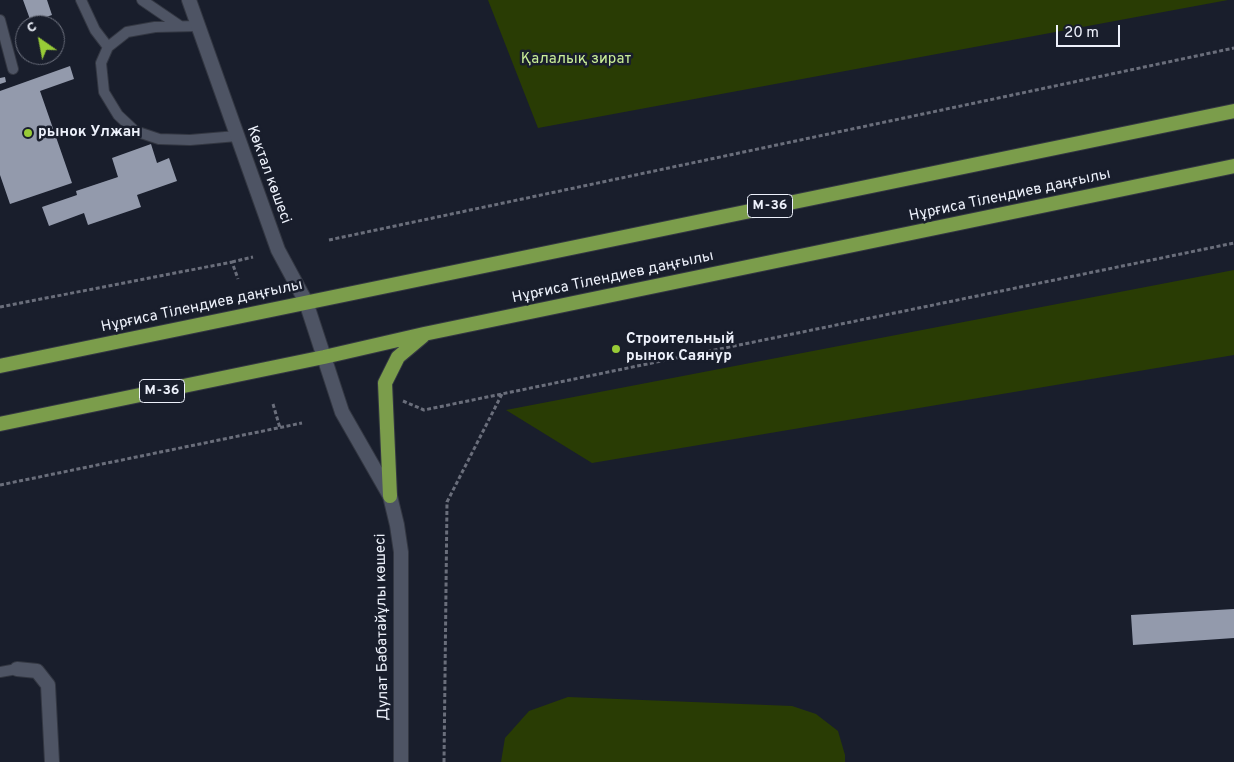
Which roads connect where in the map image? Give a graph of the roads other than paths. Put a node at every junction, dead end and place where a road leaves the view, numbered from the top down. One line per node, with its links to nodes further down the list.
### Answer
1 (81, 0): 7 (lane)
2 (142, 0): 5 (lane)
3 (189, 0): 6 (street, Көктал көшесі)
4 (0, 20): 8 (lane)
5 (180, 26): 6 (lane); 7 (lane)
6 (198, 26): 10 (street, Көктал көшесі)
7 (108, 47): 10 (lane)
8 (12, 69)
9 (1234, 111): 12 (main road, Нұрғиса Тілендиев даңғылы / M-36)
10 (237, 136): 12 (street, Көктал көшесі)
11 (1234, 166): 13 (main road, Нұрғиса Тілендиев даңғылы / M-36)
12 (306, 302): 14 (street, Көктал көшесі); 15 (main road, Нұрғиса Тілендиев даңғылы / M-36)
13 (424, 334): 14 (main road, Нұрғиса Тілендиев даңғылы / M-36); 17 (main road)
14 (324, 357): 16 (main road, Нұрғиса Тілендиев даңғылы / M-36); 17 (street, Дулат Бабатайұлы көшесі)
15 (0, 366)
16 (0, 424)
17 (390, 496): 21 (street, Дулат Бабатайұлы көшесі)
18 (17, 669): 19 (lane); 20 (street)
19 (0, 672)
20 (52, 762)
21 (402, 762)

